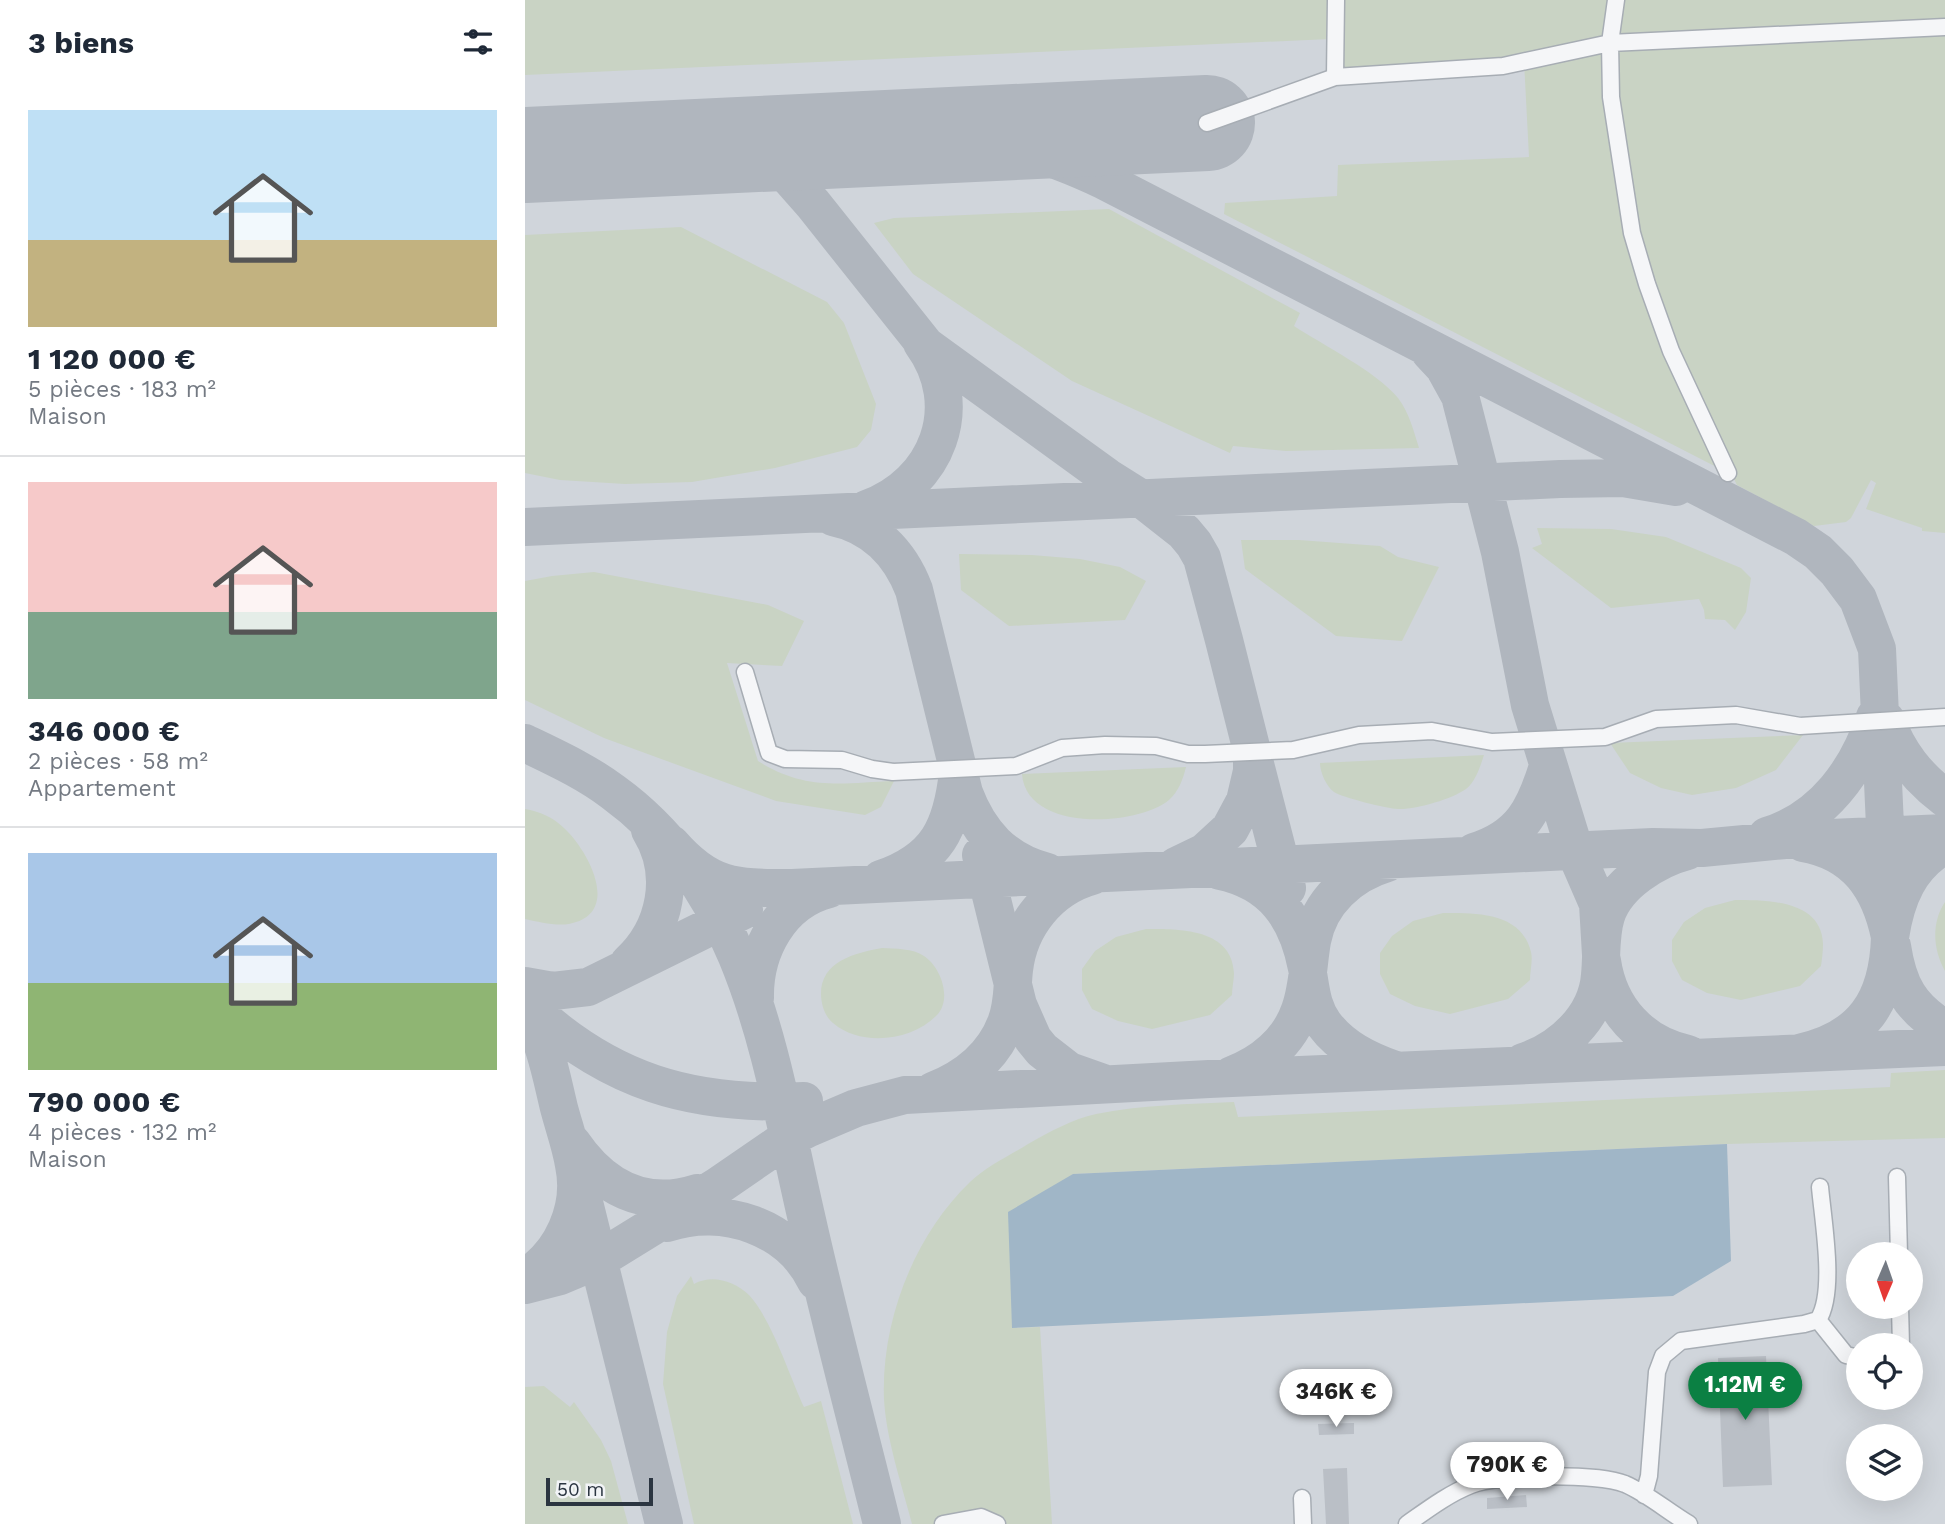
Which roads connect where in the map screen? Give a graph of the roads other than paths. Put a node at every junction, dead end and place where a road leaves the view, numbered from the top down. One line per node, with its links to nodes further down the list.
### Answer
1 (1336, 0): 5 (lane)
2 (1616, 0): 4 (lane)
3 (1945, 27): 4 (lane)
4 (1610, 43): 5 (lane); 7 (lane)
5 (1335, 77): 6 (lane)
6 (1207, 123)
7 (1728, 473)
8 (745, 671): 9 (lane)
9 (1945, 717)
10 (1897, 1177): 12 (lane)
11 (1820, 1187): 13 (lane)
12 (1899, 1242)
13 (1818, 1320): 14 (lane); 15 (lane)
14 (1846, 1355)
15 (1644, 1495): 20 (lane); 21 (lane)
16 (1301, 1497): 19 (lane)
17 (943, 1524): 18 (lane)
18 (997, 1524)
19 (1303, 1524)
20 (1408, 1524)
21 (1689, 1524)

